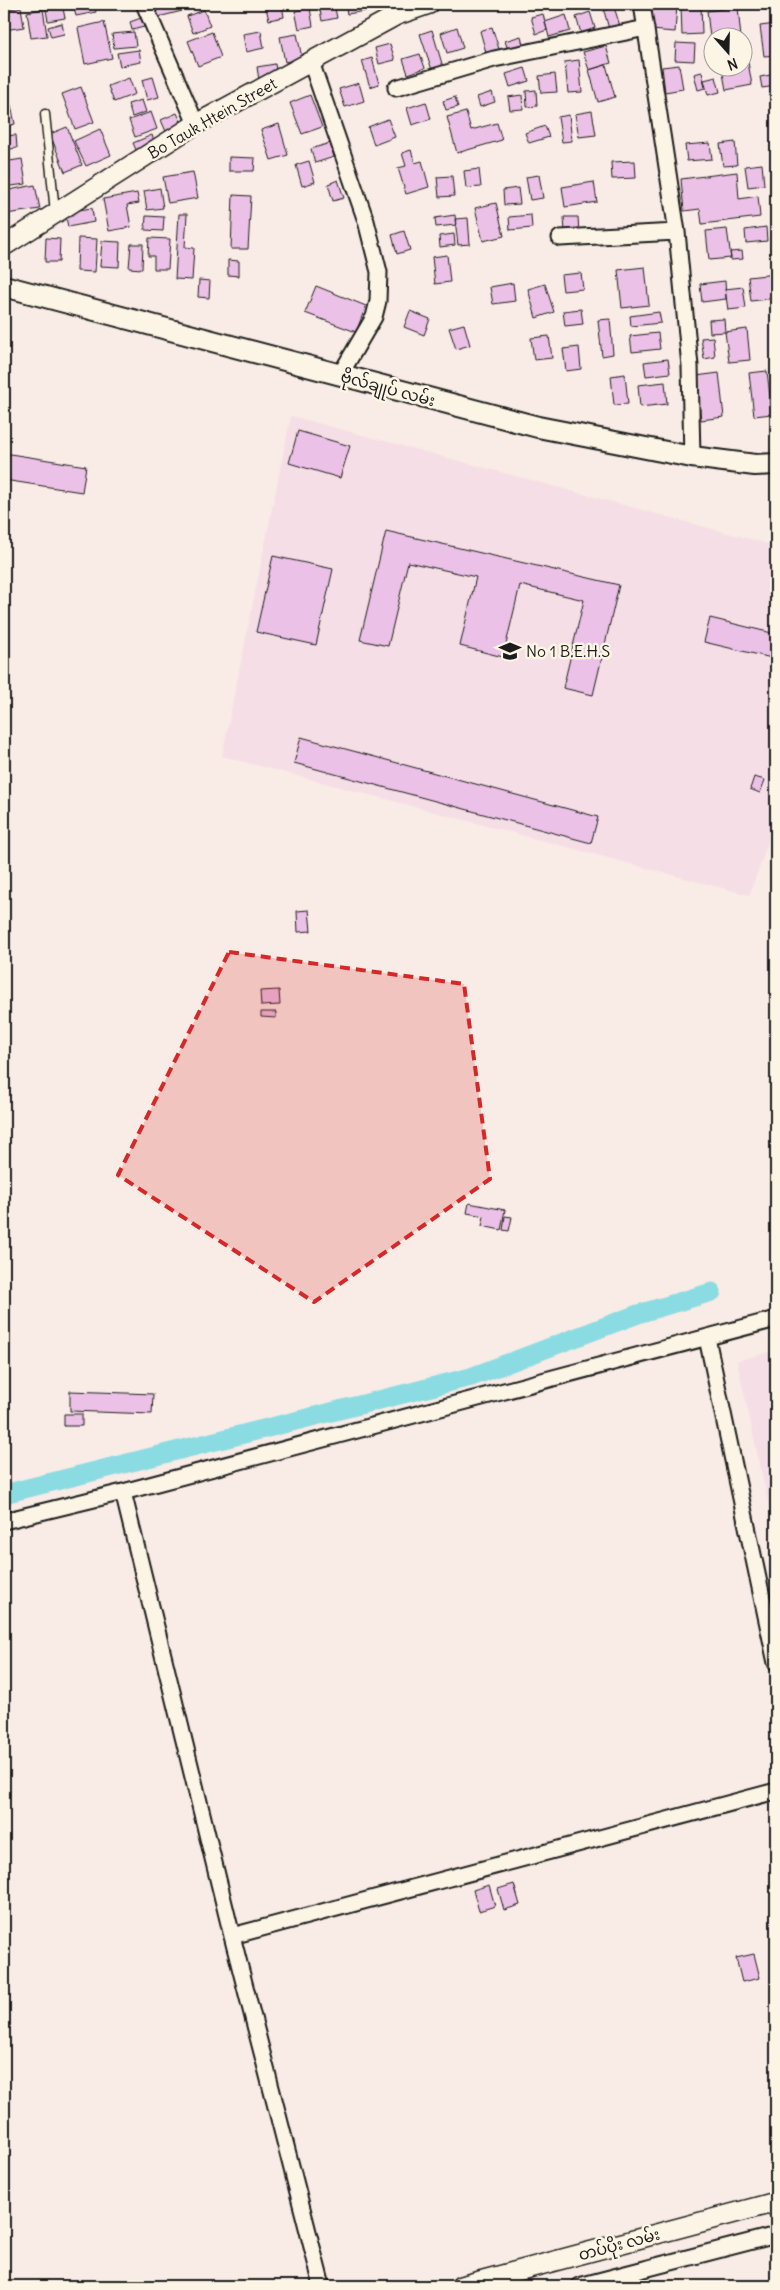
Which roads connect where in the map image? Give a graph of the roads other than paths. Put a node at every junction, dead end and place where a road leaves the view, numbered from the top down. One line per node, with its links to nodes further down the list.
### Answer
1 (144, 4): 9 (street)
2 (429, 4): 4 (street, Bo Tauk Htein Street)
3 (642, 4): 5 (street)
4 (395, 9): 6 (street, Bo Tauk Htein Street)
5 (646, 28): 7 (street); 11 (street)
6 (311, 62): 9 (street, Bo Tauk Htein Street); 15 (street)
7 (396, 88)
8 (46, 114): 10 (lane)
9 (196, 124): 10 (street, Bo Tauk Htein Street)
10 (55, 214): 13 (street, Bo Tauk Htein Street)
11 (677, 232): 12 (street); 16 (street)
12 (560, 238)
13 (4, 246)
14 (4, 286): 15 (main road, ဗိုလ်ချုပ် လမ်း)
15 (340, 375): 16 (main road, ဗိုလ်ချုပ် လမ်း)
16 (692, 457): 17 (main road, ဗိုလ်ချုပ် လမ်း)
17 (776, 464)
18 (776, 1319): 19 (street)
19 (707, 1338): 20 (street); 22 (street)
20 (123, 1492): 21 (street); 24 (street)
21 (4, 1521)
22 (776, 1663)
23 (776, 1791): 24 (street)
24 (232, 1936): 27 (street)
25 (776, 2202): 28 (street, တပ်ပိုး လမ်း)
26 (776, 2235): 29 (street)
27 (322, 2286)
28 (461, 2286)
29 (579, 2286)

